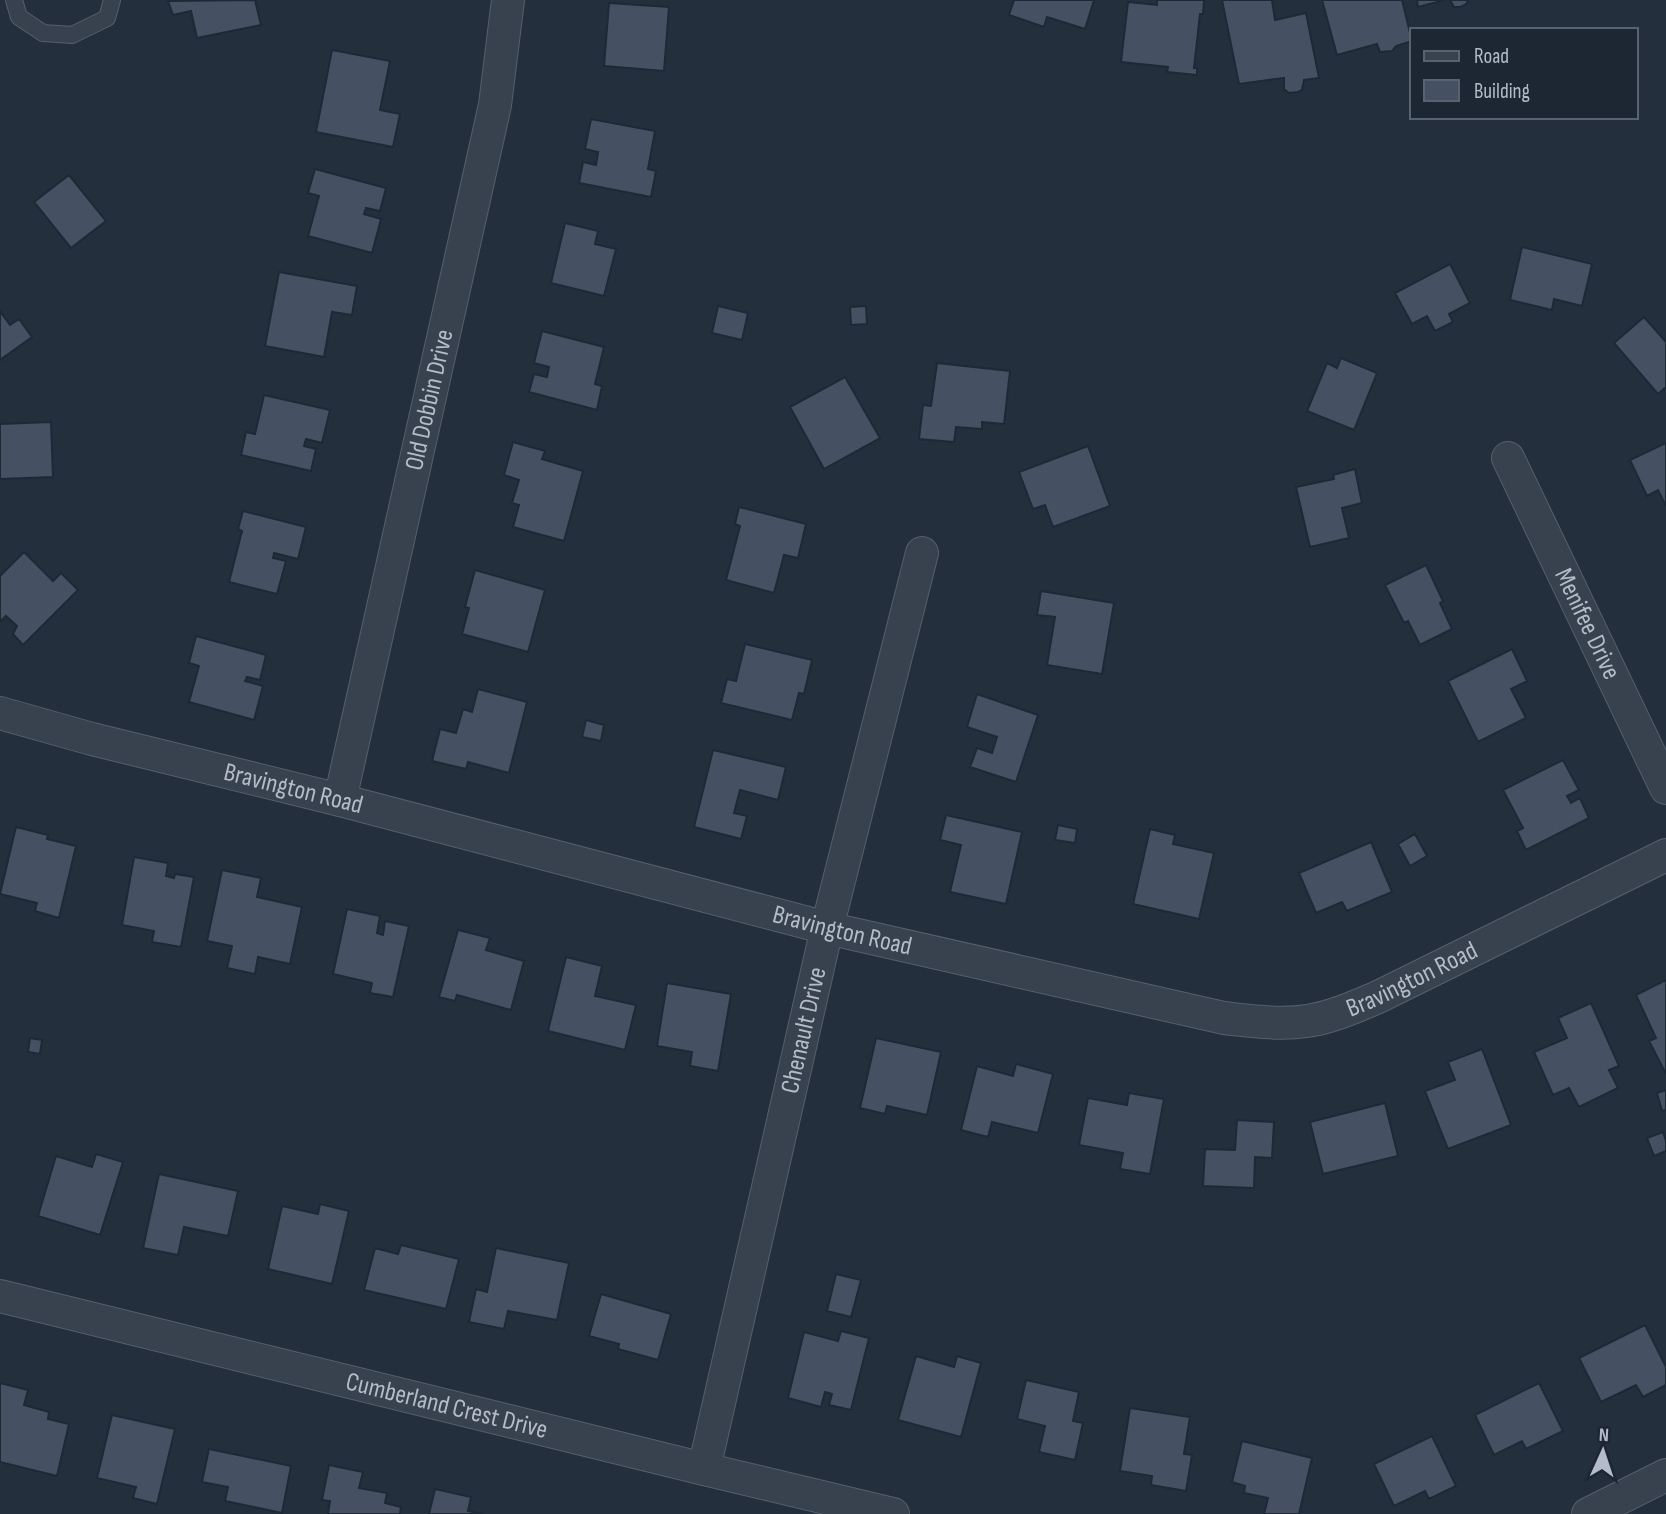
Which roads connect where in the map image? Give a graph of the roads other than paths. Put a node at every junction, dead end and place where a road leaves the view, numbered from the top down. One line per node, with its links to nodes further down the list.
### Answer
1 (14, 0): 2 (lane)
2 (112, 0)
3 (508, 0): 8 (street, Old Dobbin Drive)
4 (1508, 458): 7 (street, Menifee Drive)
5 (922, 553): 10 (street, Chenault Drive)
6 (0, 713): 8 (street, Bravington Road)
7 (1666, 788)
8 (340, 800): 10 (street, Bravington Road)
9 (1666, 855): 10 (street, Bravington Road)
10 (827, 928): 12 (street, Chenault Drive)
11 (0, 1296): 12 (street, Cumberland Crest Drive)
12 (704, 1469): 14 (street, Cumberland Crest Drive)
13 (1666, 1475): 15 (street)
14 (893, 1514)
15 (1588, 1514)

